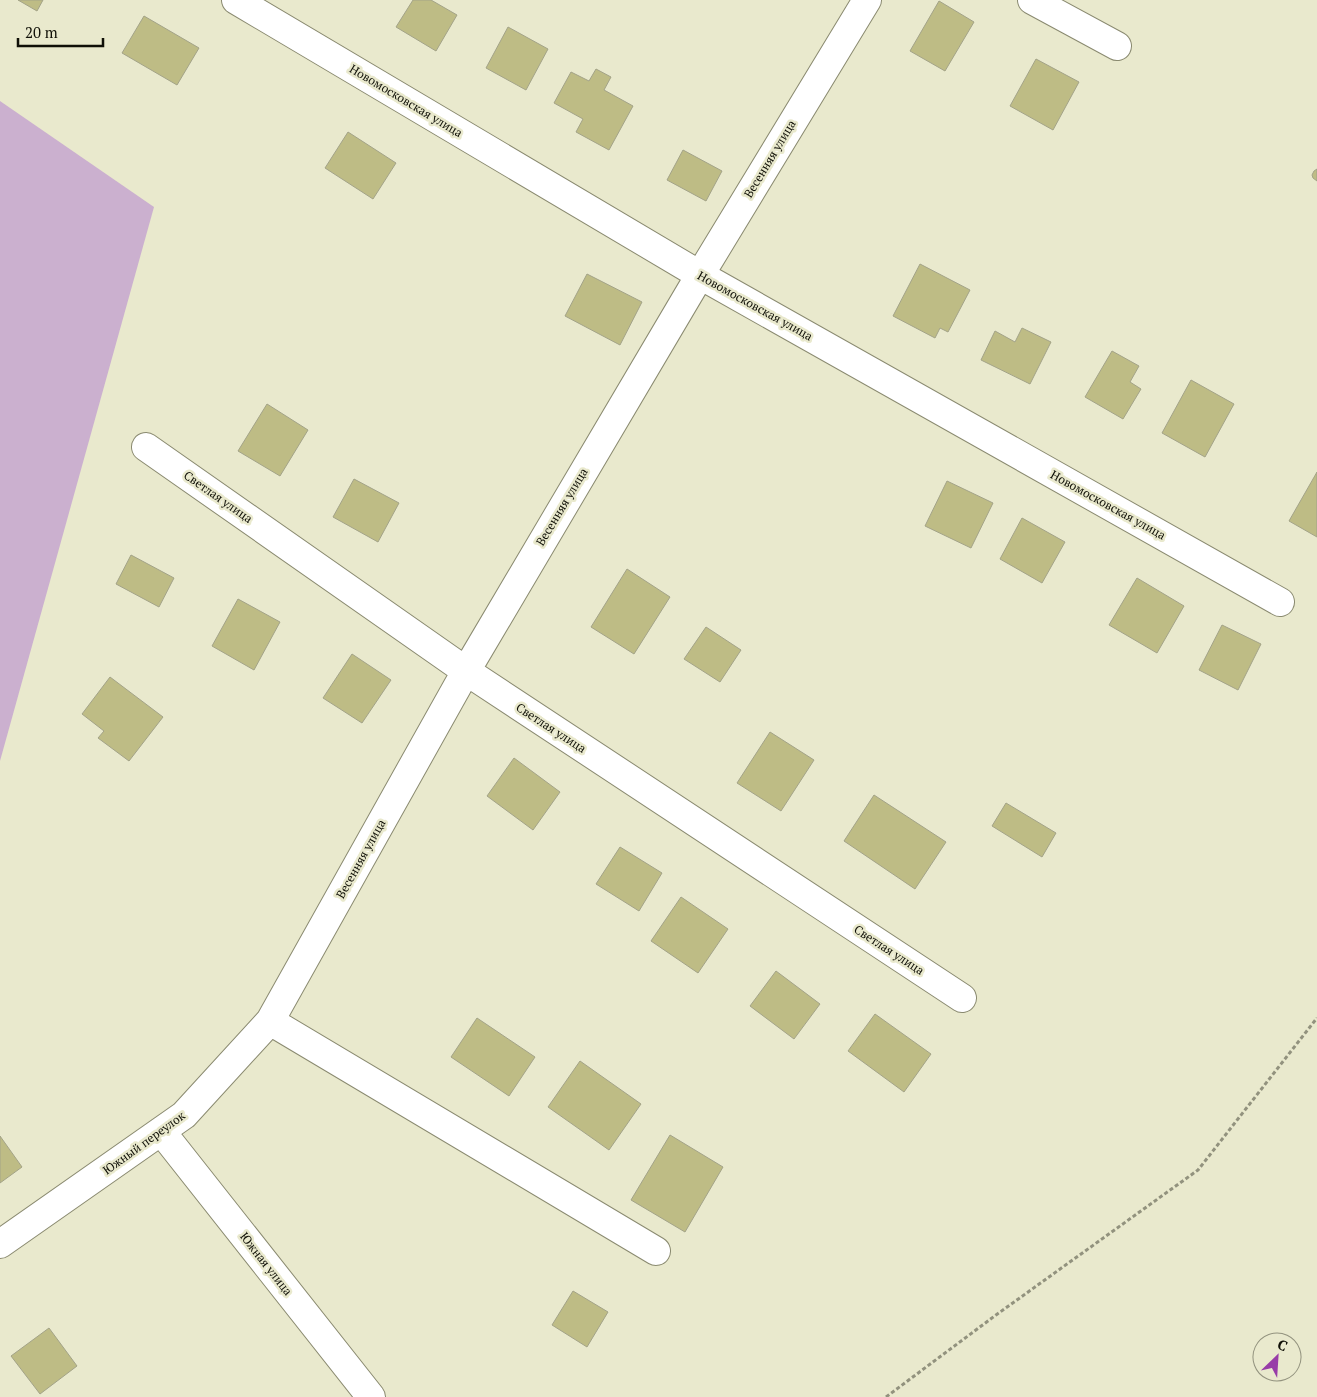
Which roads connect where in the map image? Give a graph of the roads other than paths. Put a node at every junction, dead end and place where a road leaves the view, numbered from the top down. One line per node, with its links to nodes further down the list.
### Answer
1 (236, 0): 5 (street, Новомосковская улица)
2 (867, 0): 5 (street, Весенняя улица)
3 (1032, 0): 4 (street)
4 (1117, 46)
5 (700, 275): 7 (street, Новомосковская улица); 8 (street, Весенняя улица)
6 (146, 447): 8 (street, Светлая улица)
7 (1280, 602)
8 (466, 671): 9 (street, Светлая улица); 10 (street, Весенняя улица)
9 (962, 998)
10 (270, 1021): 11 (street, Южный переулок); 13 (street)
11 (161, 1131): 12 (street, Южный переулок); 14 (street, Южная улица)
12 (0, 1244)
13 (656, 1251)
14 (371, 1397)

